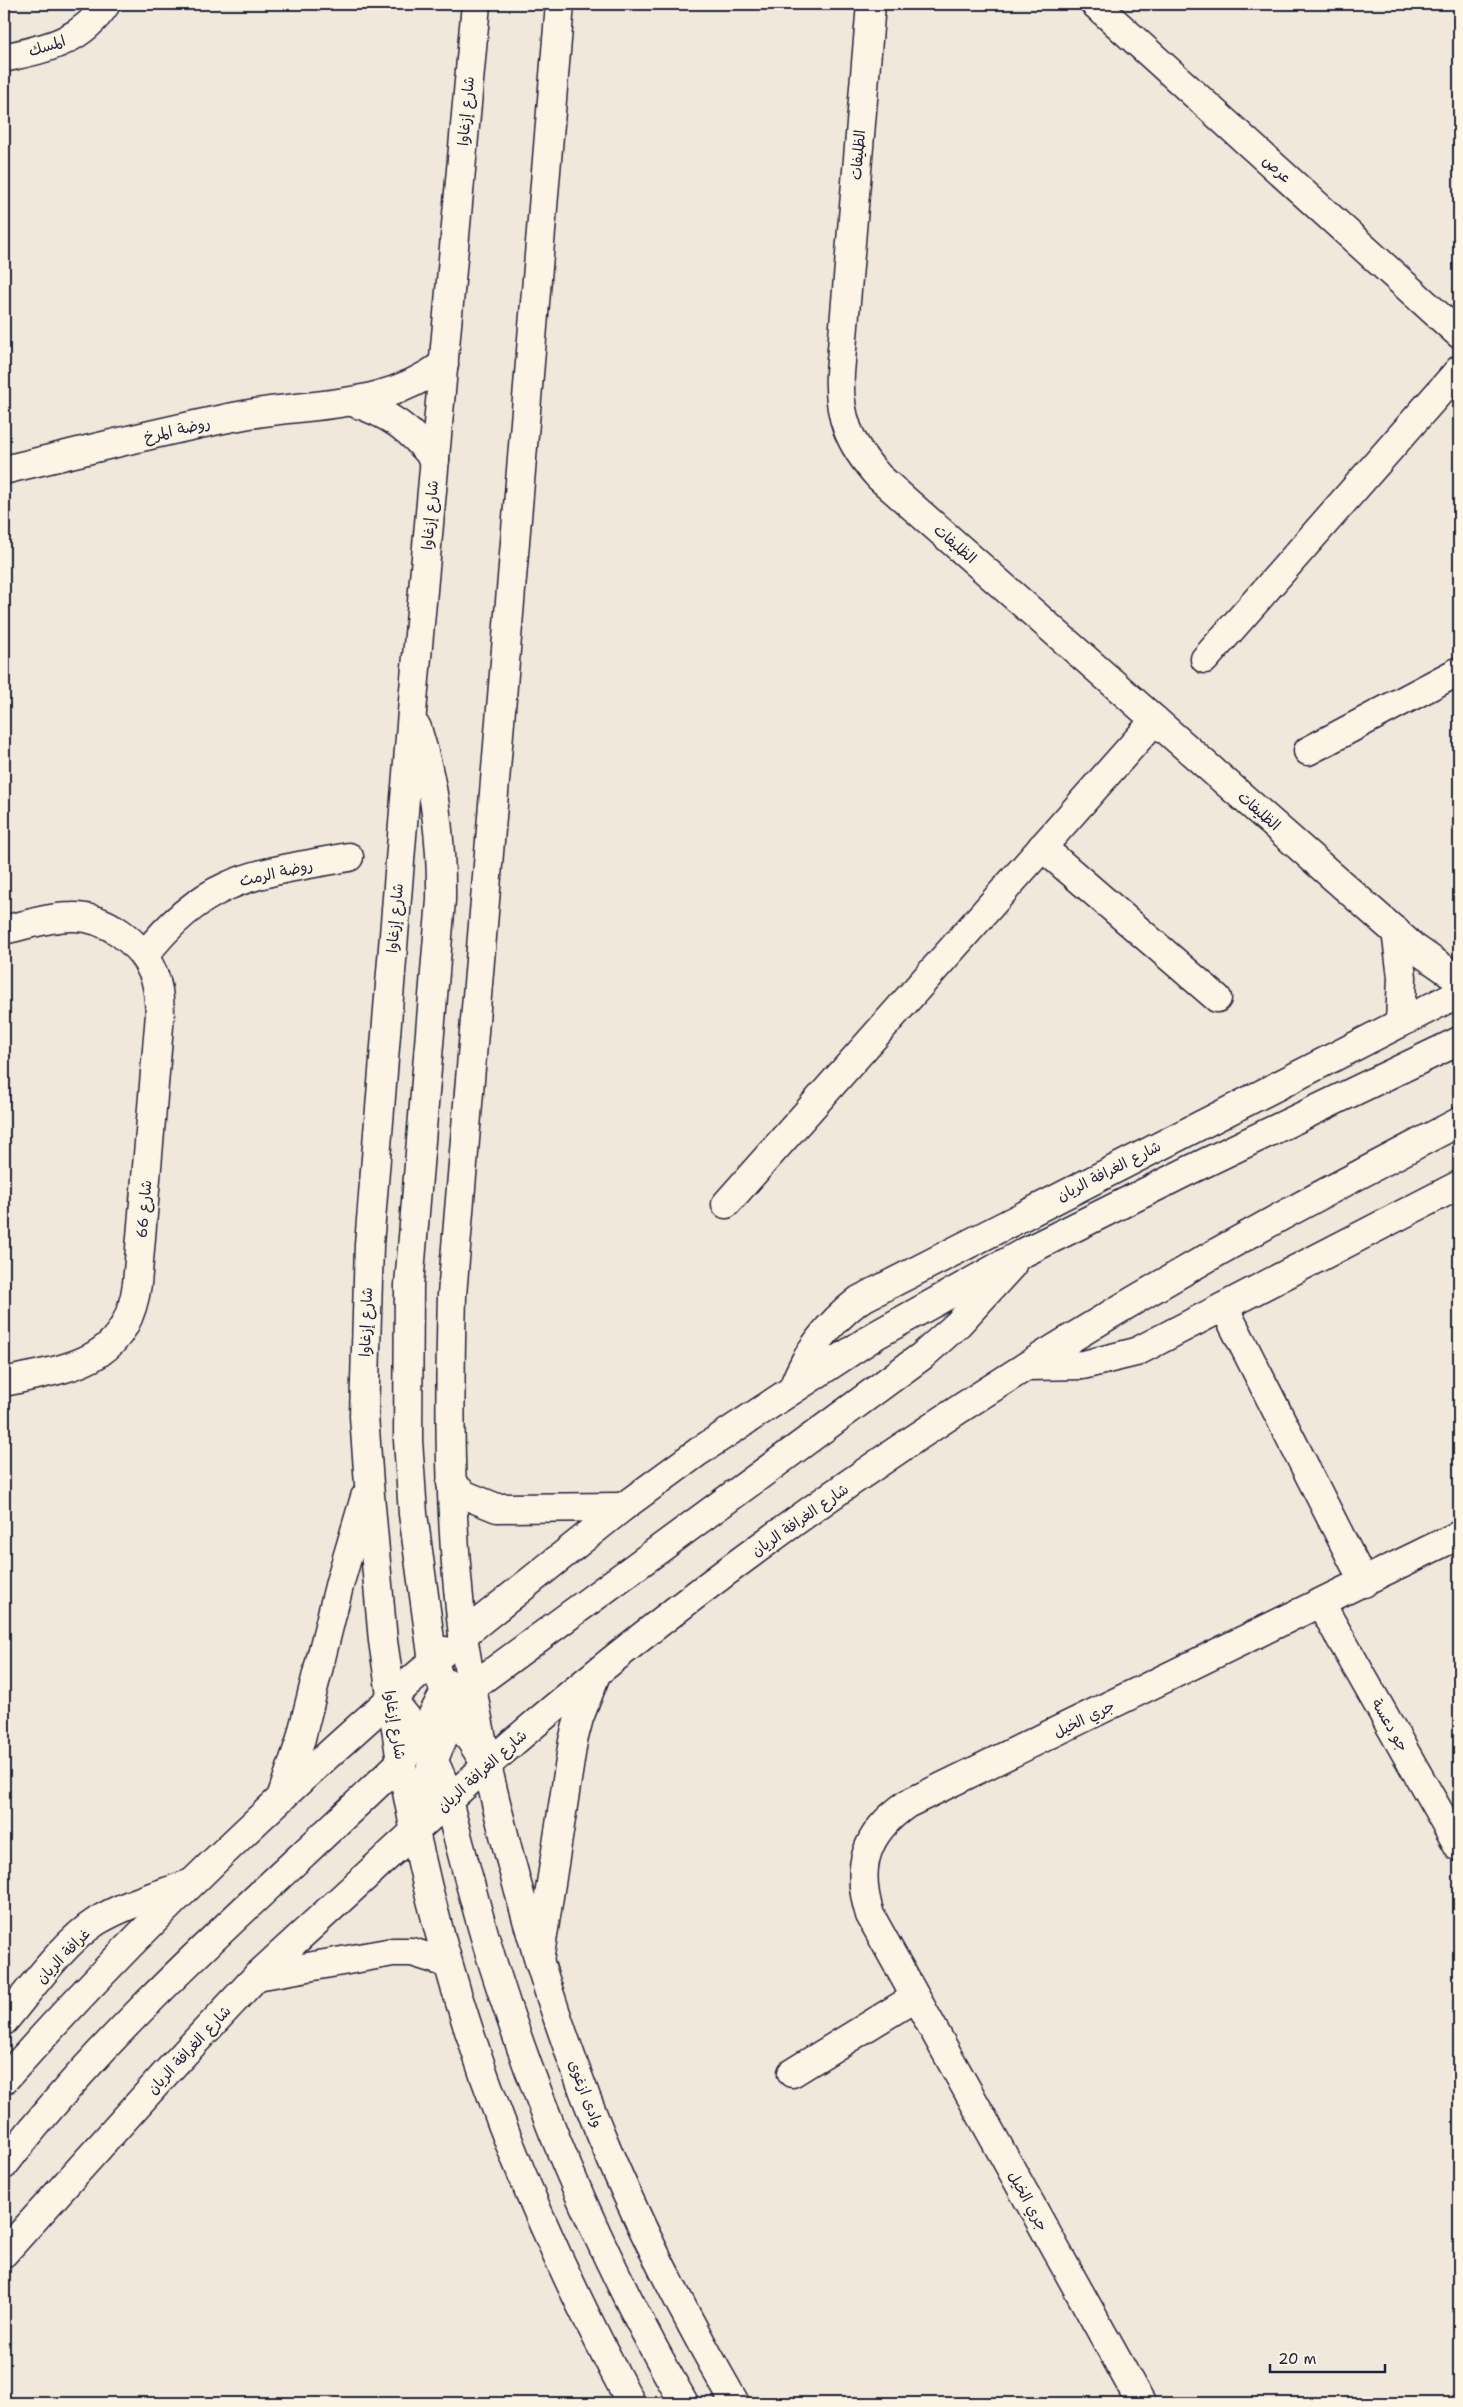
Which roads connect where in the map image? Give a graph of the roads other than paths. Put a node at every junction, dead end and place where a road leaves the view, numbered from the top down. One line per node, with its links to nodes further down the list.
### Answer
1 (106, 4): 6 (main road, المسك)
2 (476, 4): 8 (main road, شارع إزغاوا)
3 (560, 4): 37 (main road)
4 (871, 4): 16 (main road, الظليفات)
5 (1095, 4): 7 (main road, عرص)
6 (4, 58)
7 (1459, 334)
8 (444, 364): 10 (main road, روضة المرخ); 11 (main road, شارع إزغاوا)
9 (1459, 370): 13 (main road)
10 (352, 402): 11 (main road, روضة المرخ); 12 (main road, روضة المرخ)
11 (435, 460): 15 (main road, شارع إزغاوا)
12 (4, 470)
13 (1205, 660)
14 (1459, 671): 17 (main road)
15 (412, 712): 36 (main road, شارع إزغاوا); 43 (main road)
16 (1155, 720): 18 (main road); 21 (main road, الظليفات)
17 (1308, 751)
18 (1042, 847): 25 (main road); 30 (main road)
19 (349, 857): 22 (main road, روضة الرمث)
20 (4, 930): 22 (main road)
21 (1396, 931): 23 (main road, الظليفات); 26 (main road)
22 (144, 956): 34 (main road, شارع 66)
23 (1459, 979)
24 (1459, 993): 26 (main road, شارع الغرافة الريان)
25 (1217, 998)
26 (1400, 1023): 35 (main road, شارع الغرافة الريان)
27 (1459, 1041): 31 (main road)
28 (1459, 1122): 33 (main road, شارع الغرافة الريان)
29 (1459, 1185): 32 (main road)
30 (726, 1204)
31 (1023, 1253): 35 (main road); 45 (main road)
32 (1224, 1307): 33 (main road); 40 (main road)
33 (1028, 1366): 44 (main road, شارع الغرافة الريان)
34 (4, 1382)
35 (793, 1388): 38 (main road)
36 (369, 1484): 46 (main road, شارع إزغاوا); 51 (main road)
37 (452, 1484): 38 (main road); 42 (main road)
38 (623, 1507): 42 (main road)
39 (1459, 1535): 40 (main road, جري الخيل)
40 (1364, 1583): 41 (main road, جري الخيل)
41 (1321, 1604): 54 (main road, جو دعسة); 59 (main road, جري الخيل)
42 (463, 1635): 43 (main road); 45 (main road); 47 (main road)
43 (432, 1662): 46 (main road); 47 (main road)
44 (597, 1673): 50 (main road, شارع الغرافة الريان); 56 (main road)
45 (472, 1687): 47 (main road); 50 (main road)
46 (391, 1699): 48 (main road); 49 (main road, شارع إزغاوا); 51 (main road)
47 (449, 1705): 48 (main road); 50 (main road)
48 (427, 1748): 49 (main road); 52 (main road); 53 (main road)
49 (401, 1762): 53 (main road, شارع إزغاوا); 63 (main road)
50 (487, 1765): 52 (main road, شارع الغرافة الريان); 56 (main road, وادى ازغوى)
51 (280, 1798): 55 (main road)
52 (448, 1800): 53 (main road, شارع الغرافة الريان); 66 (main road)
53 (415, 1832): 57 (main road); 58 (main road, شارع الغرافة الريان)
54 (1459, 1847)
55 (189, 1884): 60 (main road, غرافة الريان); 62 (main road)
56 (539, 1961): 67 (main road, وادى ازغوى)
57 (447, 1963): 58 (main road); 65 (main road)
58 (257, 1976): 64 (main road, شارع الغرافة الريان)
59 (914, 1998): 61 (main road); 68 (main road, جري الخيل)
60 (4, 2021)
61 (792, 2073)
62 (4, 2080)
63 (4, 2165)
64 (4, 2253)
65 (631, 2403)
66 (684, 2403)
67 (735, 2403)
68 (1142, 2403)

